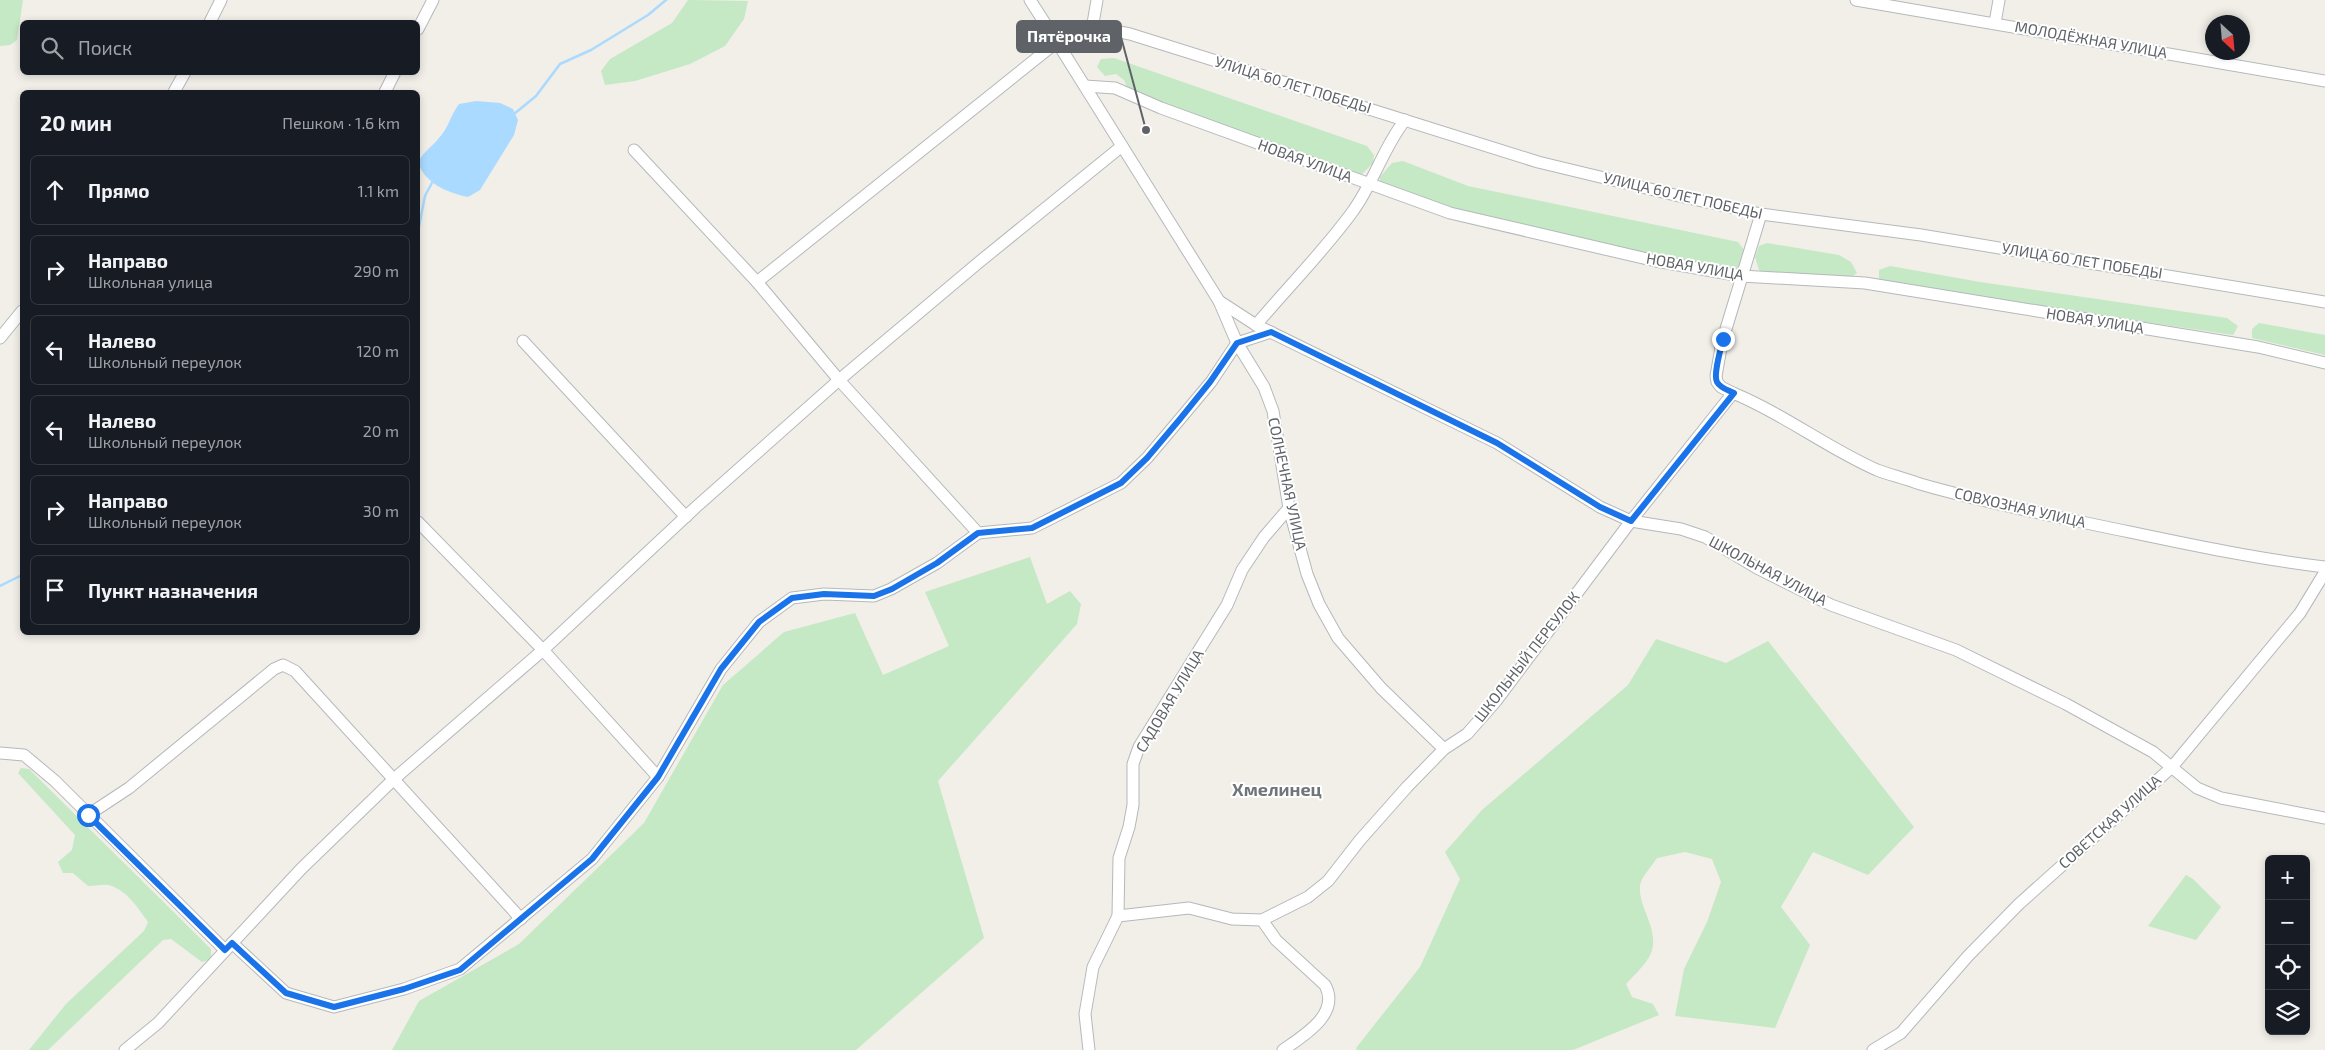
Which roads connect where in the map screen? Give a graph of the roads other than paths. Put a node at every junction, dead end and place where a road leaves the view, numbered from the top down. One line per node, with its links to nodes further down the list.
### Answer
1 (221, 0): 7 (street)
2 (433, 0): 9 (street)
3 (1030, 0): 11 (street, СОЛНЕЧНАЯ УЛИЦА)
4 (1097, 0): 10 (street)
5 (1856, 0): 8 (street, МОЛОДЁЖНАЯ УЛИЦА)
6 (1999, 0): 8 (street)
7 (211, 20)
8 (1995, 23): 14 (street, МОЛОДЁЖНАЯ УЛИЦА)
9 (420, 25)
10 (1091, 35): 11 (street, УЛИЦА 60 ЛЕТ ПОБЕДЫ); 18 (street, УЛИЦА 60 ЛЕТ ПОБЕДЫ)
11 (1057, 42): 15 (street, СОЛНЕЧНАЯ УЛИЦА); 24 (street)
12 (183, 75): 16 (street)
13 (394, 75): 17 (street)
14 (2325, 81)
15 (1085, 86): 19 (street, СОЛНЕЧНАЯ УЛИЦА); 21 (street, НОВАЯ УЛИЦА)
16 (175, 90)
17 (386, 90)
18 (1405, 120): 21 (street); 22 (street, УЛИЦА 60 ЛЕТ ПОБЕДЫ)
19 (1122, 146): 25 (street, СОЛНЕЧНАЯ УЛИЦА); 34 (street)
20 (634, 150): 24 (street)
21 (1370, 184): 23 (street, НОВАЯ УЛИЦА); 28 (street)
22 (1761, 214): 23 (street); 26 (street, УЛИЦА 60 ЛЕТ ПОБЕДЫ)
23 (1741, 276): 33 (street, НОВАЯ УЛИЦА); 35 (street)
24 (758, 282): 34 (street)
25 (1219, 301): 28 (street, ШКОЛЬНАЯ УЛИЦА); 32 (street, СОЛНЕЧНАЯ УЛИЦА)
26 (2325, 302)
27 (20, 313): 30 (street)
28 (1256, 325): 29 (street, ШКОЛЬНАЯ УЛИЦА)
29 (1271, 332): 32 (street); 38 (street, ШКОЛЬНАЯ УЛИЦА)
30 (0, 338)
31 (523, 341): 37 (street)
32 (1237, 343): 36 (street, СОЛНЕЧНАЯ УЛИЦА); 40 (street)
33 (2325, 363)
34 (839, 380): 37 (street); 40 (street)
35 (1734, 393): 38 (street, ШКОЛЬНЫЙ ПЕРЕУЛОК); 41 (street, СОВХОЗНАЯ УЛИЦА)
36 (1289, 508): 44 (street, СОЛНЕЧНАЯ УЛИЦА); 51 (street, САДОВАЯ УЛИЦА)
37 (686, 517): 43 (street)
38 (1631, 521): 44 (street, ШКОЛЬНЫЙ ПЕРЕУЛОК); 46 (street, ШКОЛЬНАЯ УЛИЦА)
39 (420, 524): 43 (street)
40 (978, 533): 47 (street)
41 (2325, 567)
42 (2325, 572): 46 (street, СОВЕТСКАЯ УЛИЦА)
43 (543, 650): 47 (street); 48 (street)
44 (1444, 749): 53 (street, ШКОЛЬНЫЙ ПЕРЕУЛОК)
45 (0, 753): 49 (street)
46 (2172, 766): 50 (street, ШКОЛЬНАЯ УЛИЦА); 58 (street, СОВЕТСКАЯ УЛИЦА)
47 (658, 777): 52 (street)
48 (394, 779): 49 (street); 52 (street); 54 (street)
49 (88, 815): 54 (street)
50 (2325, 818)
51 (1118, 916): 53 (street, ШКОЛЬНЫЙ ПЕРЕУЛОК); 56 (street)
52 (520, 919): 54 (street)
53 (1262, 920): 57 (street)
54 (229, 947): 55 (street)
55 (125, 1050)
56 (1089, 1050)
57 (1283, 1050)
58 (1873, 1050)

